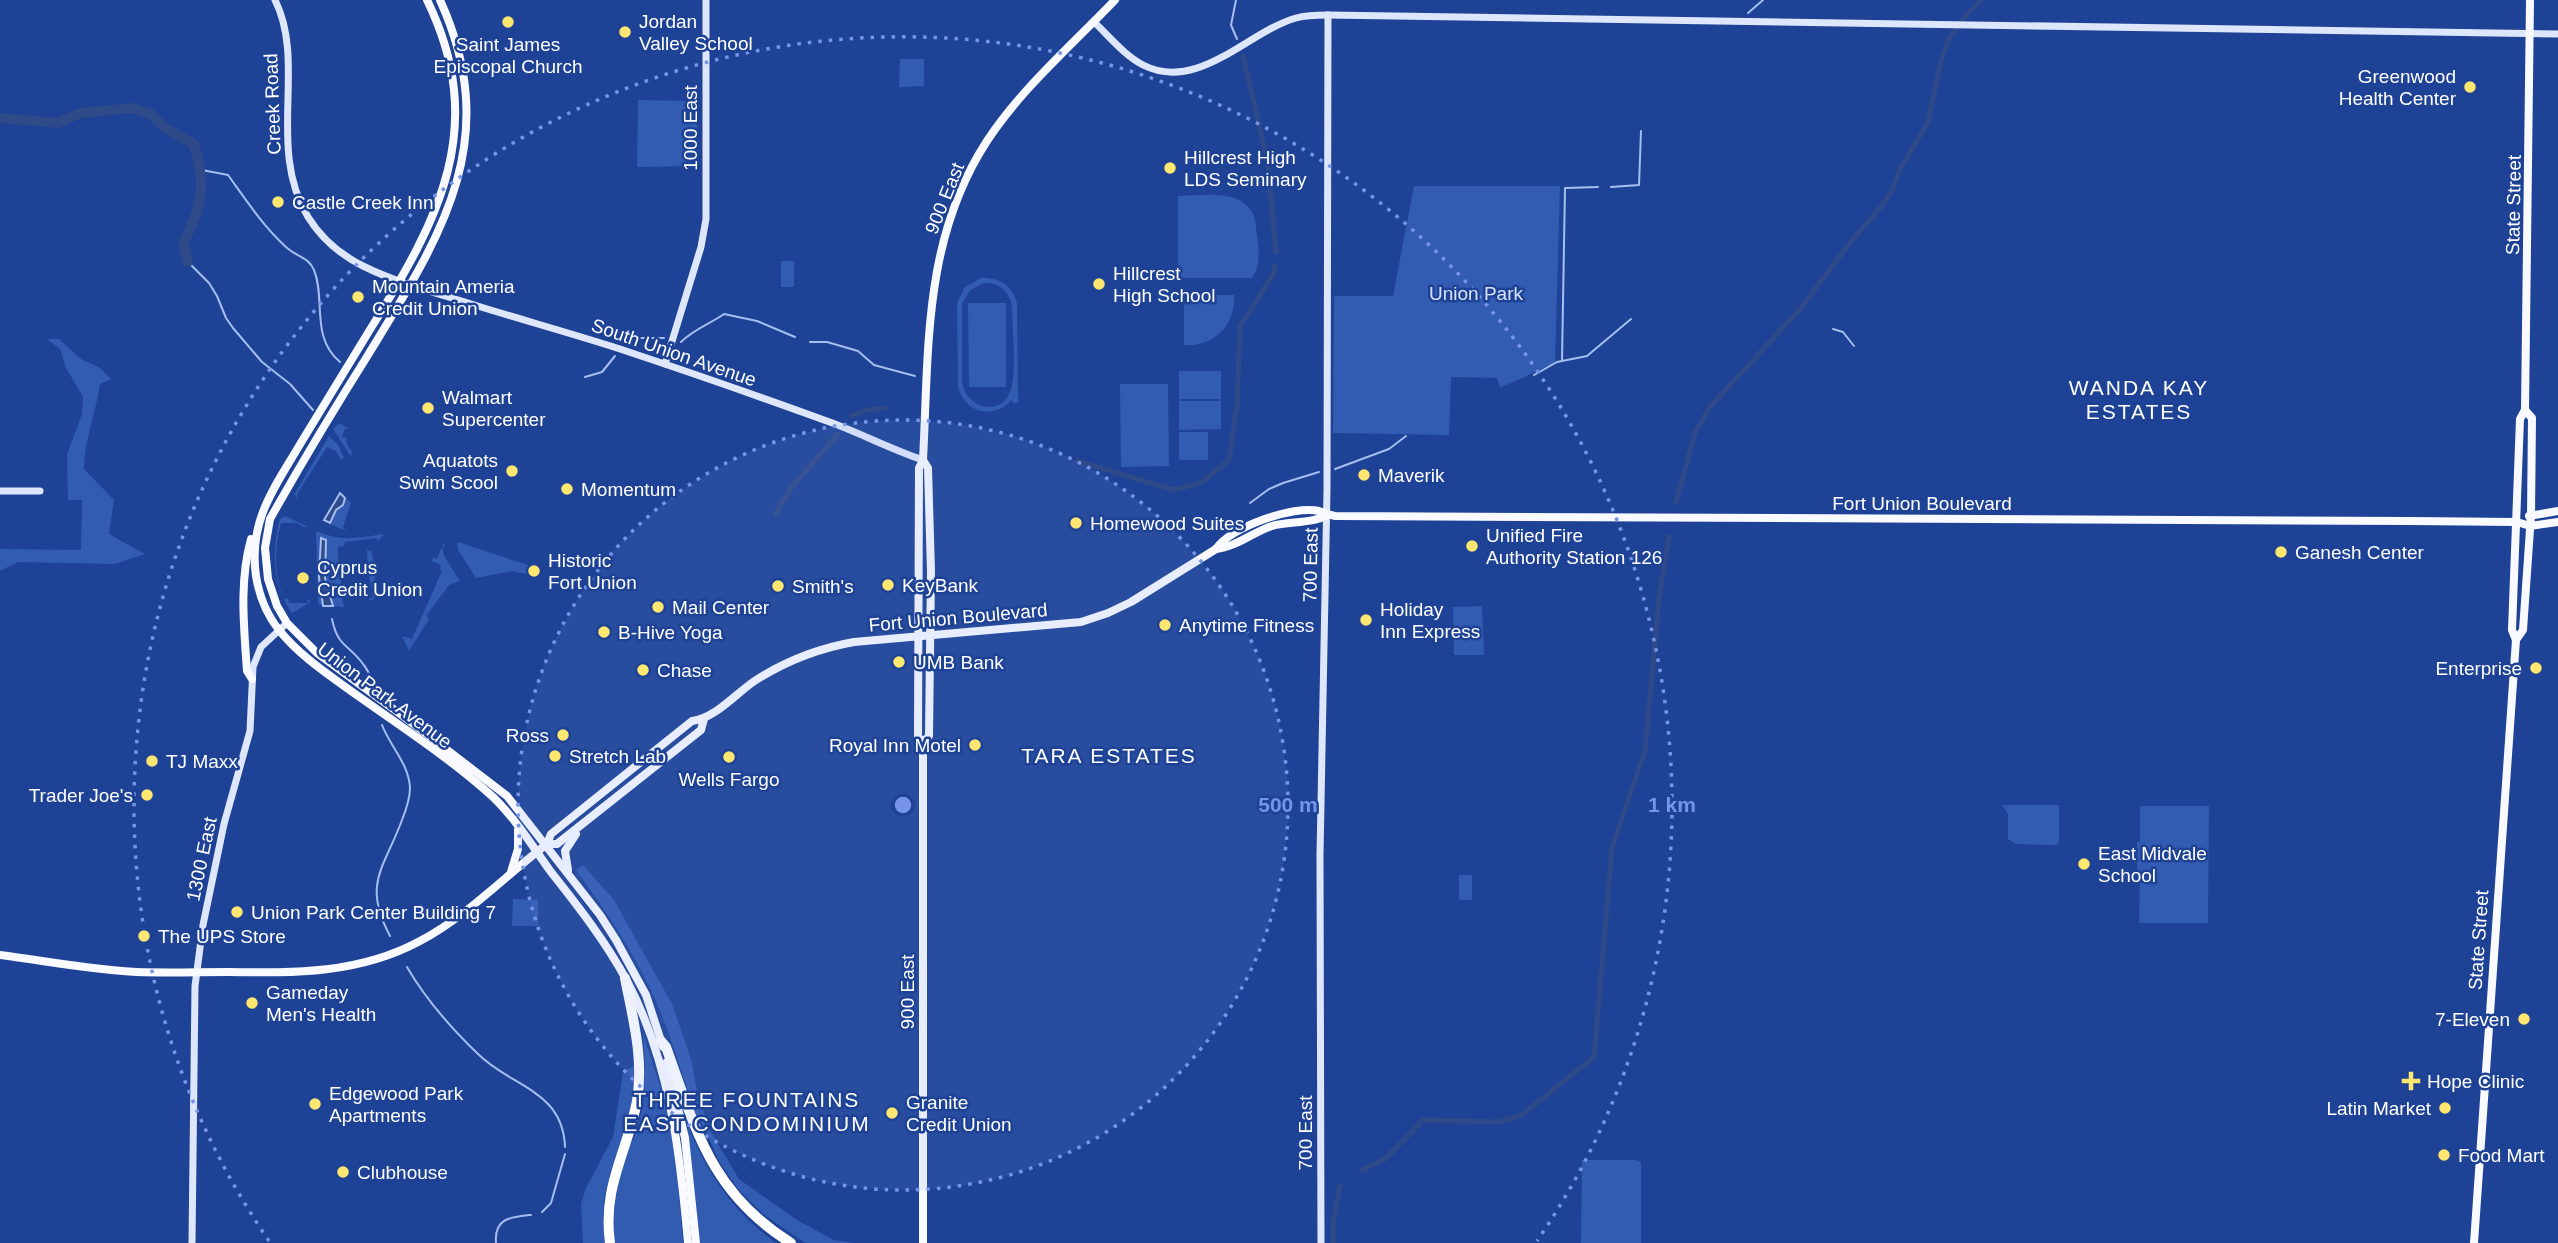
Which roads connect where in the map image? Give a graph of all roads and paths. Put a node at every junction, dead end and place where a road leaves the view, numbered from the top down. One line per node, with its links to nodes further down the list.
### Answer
1 (275, 0): 11 (street, Creek Road)
2 (427, 0): 11 (main road, Union Park Avenue)
3 (440, 0): 12 (main road, Union Park Avenue)
4 (706, 0): 13 (street, 1000 East)
5 (1115, 0): 8 (main road, 900 East)
6 (2530, 0): 10 (main road, State Street)
7 (1328, 15): 8 (street); 10 (street); 21 (street, 700 East)
8 (1094, 22): 17 (main road, 900 East)
9 (2558, 34): 10 (street)
10 (2530, 35): 15 (main road, State Street)
11 (401, 281): 12 (street, Creek Road); 14 (main road, Union Park Avenue)
12 (411, 285): 13 (street, South Union Avenue); 16 (main road, Union Park Avenue)
13 (665, 364): 17 (street, South Union Avenue)
14 (331, 393): 16 (main road); 25 (main road, Union Park Avenue)
15 (2525, 410): 22 (main road, State Street); 23 (main road, State Street)
16 (325, 425): 27 (main road, Union Park Avenue)
17 (923, 460): 29 (main road, 900 East); 30 (main road, 900 East)
18 (0, 491): 19 (street)
19 (40, 491)
20 (2558, 511): 22 (main road)
21 (1327, 515): 23 (main road, Fort Union Boulevard); 29 (main road, Fort Union Boulevard); 51 (street, 700 East)
22 (2531, 515): 23 (main road); 26 (main road, State Street)
23 (2517, 522): 26 (main road); 31 (main road, State Street)
24 (2558, 522): 26 (main road)
25 (257, 523): 28 (main road, Union Park Avenue); 32 (main road)
26 (2530, 526): 31 (main road, State Street)
27 (287, 624): 28 (street, 1300 East); 37 (main road, Union Park Avenue)
28 (279, 630): 32 (street, 1300 East); 36 (main road, Union Park Avenue)
29 (930, 635): 30 (main road, Fort Union Boulevard); 34 (main road, 900 East)
30 (919, 636): 33 (main road, Fort Union Boulevard); 34 (main road, 900 East)
31 (2516, 640): 52 (main road, State Street)
32 (252, 678): 42 (street, 1300 East)
33 (704, 719): 35 (main road, Fort Union Boulevard); 37 (main road, Fort Union Boulevard)
34 (923, 742): 50 (main road, 900 East)
35 (585, 822): 37 (main road, Fort Union Boulevard); 40 (main road)
36 (517, 827): 38 (main road, Union Park Avenue); 39 (main road)
37 (547, 844): 38 (main road, Fort Union Boulevard); 40 (main road, Union Park Avenue)
38 (536, 852): 39 (main road, Fort Union Boulevard); 43 (main road, Union Park Avenue)
39 (510, 873): 42 (main road, Fort Union Boulevard)
40 (570, 876): 44 (main road, Union Park Avenue)
41 (0, 955): 42 (main road, Fort Union Boulevard)
42 (196, 972): 45 (street, 1300 East)
43 (625, 978): 46 (highway); 47 (main road, Union Park Avenue)
44 (661, 1041): 48 (main road, Union Park Avenue); 49 (highway)
45 (192, 1243)
46 (610, 1243)
47 (688, 1243)
48 (696, 1243)
49 (791, 1243)
50 (923, 1243)
51 (1321, 1243)
52 (2474, 1243)

